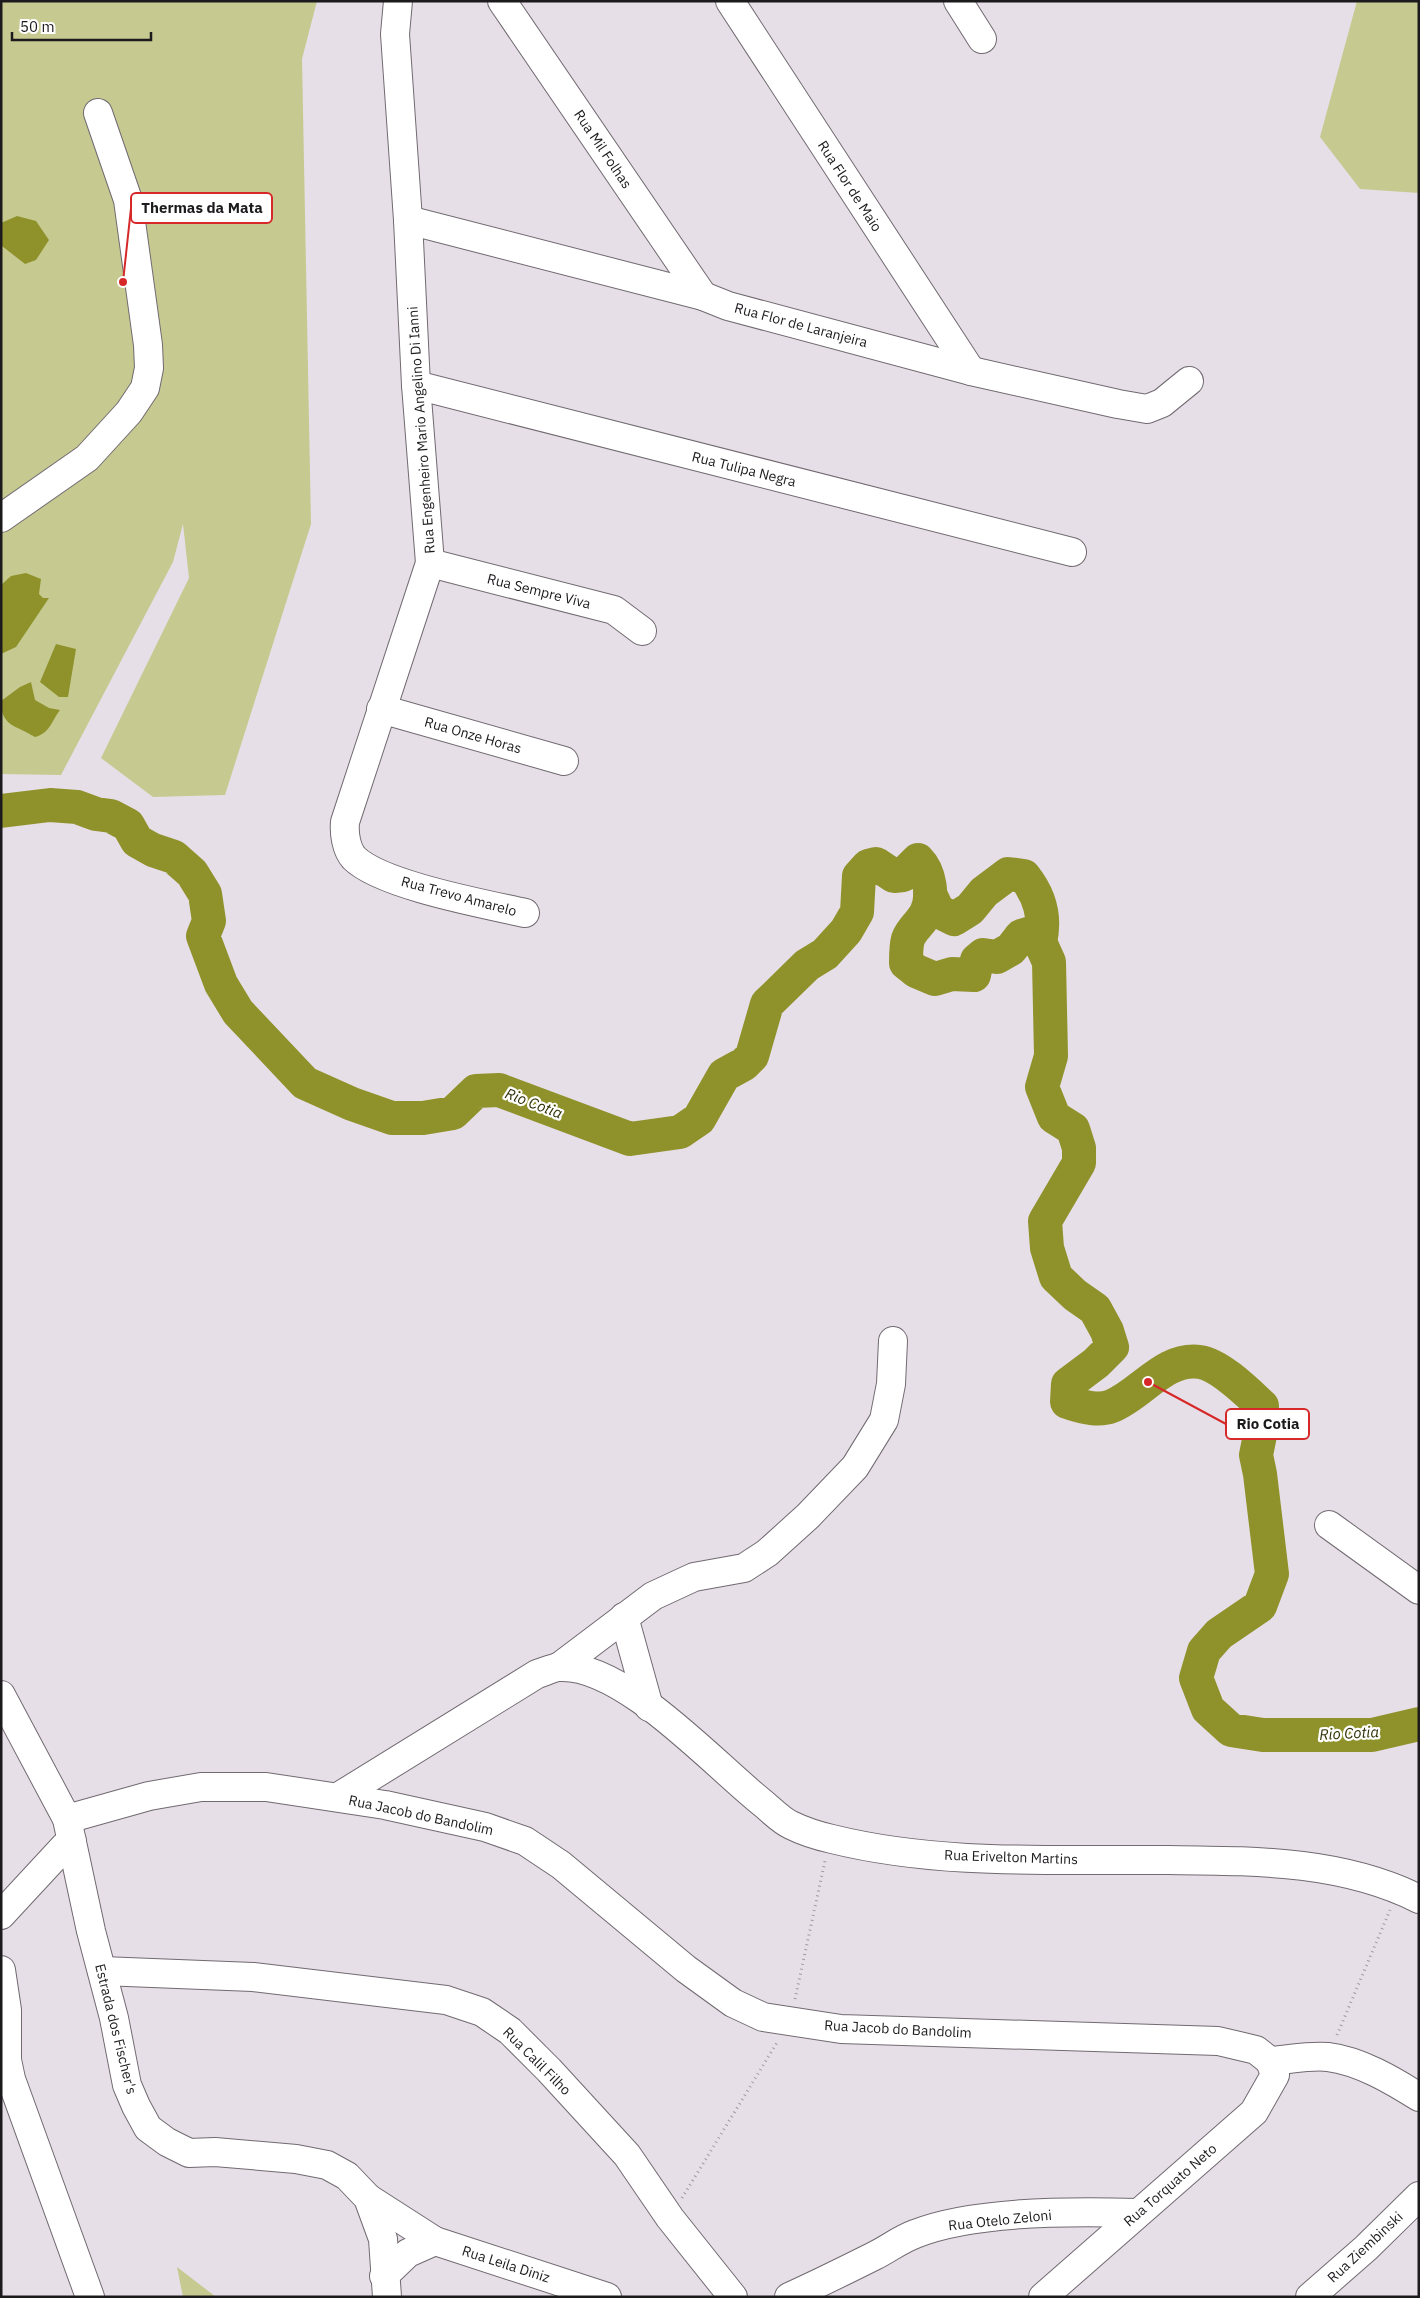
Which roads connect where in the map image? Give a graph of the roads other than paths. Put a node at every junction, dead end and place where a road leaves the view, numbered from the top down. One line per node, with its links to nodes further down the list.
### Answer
1 (398, 1): 7 (street, Rua Engenheiro Mario Angelino Di Ianni)
2 (502, 1): 8 (street, Rua Mil Folhas)
3 (730, 1): 9 (street, Rua Flor de Maio)
4 (958, 1): 5 (street)
5 (982, 39)
6 (98, 113): 12 (street)
7 (408, 220): 8 (street, Rua Flor de Laranjeira); 11 (street, Rua Engenheiro Mario Angelino Di Ianni)
8 (703, 296): 9 (street, Rua Flor de Laranjeira)
9 (971, 371): 10 (street, Rua Flor de Laranjeira)
10 (1189, 381)
11 (416, 385): 13 (street, Rua Tulipa Negra); 14 (street, Rua Engenheiro Mario Angelino Di Ianni)
12 (1, 518)
13 (1072, 552)
14 (430, 563): 15 (street, Rua Sempre Viva); 16 (street, Rua Engenheiro Mario Angelino Di Ianni)
15 (642, 631)
16 (381, 709): 17 (street, Rua Onze Horas); 18 (street, Rua Engenheiro Mario Angelino Di Ianni)
17 (564, 761)
18 (348, 844): 19 (street, Rua Trevo Amarelo)
19 (525, 913)
20 (893, 1340): 23 (street)
21 (1329, 1525): 22 (street)
22 (1419, 1590)
23 (624, 1617): 24 (street); 26 (street)
24 (559, 1667): 26 (street, Rua Erivelton Martins); 27 (street)
25 (1, 1695): 28 (street, Estrada dos Fischer's)
26 (649, 1707): 29 (street, Rua Erivelton Martins)
27 (338, 1797): 28 (street, Rua Jacob do Bandolim); 33 (street, Rua Jacob do Bandolim)
28 (70, 1830): 30 (street); 32 (street, Estrada dos Fischer's)
29 (1409, 1894)
30 (1, 1915)
31 (1, 1970): 40 (street)
32 (102, 1971): 36 (street, Estrada dos Fischer's); 42 (street, Rua Calil Filho)
33 (1270, 2061): 34 (street); 37 (street, Rua Torquato Neto)
34 (1419, 2097)
35 (1419, 2196): 45 (street, Rua Ziembinski)
36 (368, 2198): 38 (street, Rua Leila Diniz); 39 (street, Estrada dos Fischer's)
37 (1137, 2213): 43 (street, Rua Otelo Zeloni); 44 (street, Rua Torquato Neto)
38 (435, 2241): 39 (street); 41 (street, Rua Leila Diniz)
39 (385, 2286)
40 (90, 2297)
41 (607, 2297)
42 (734, 2297)
43 (789, 2297)
44 (1043, 2297)
45 (1310, 2297)

